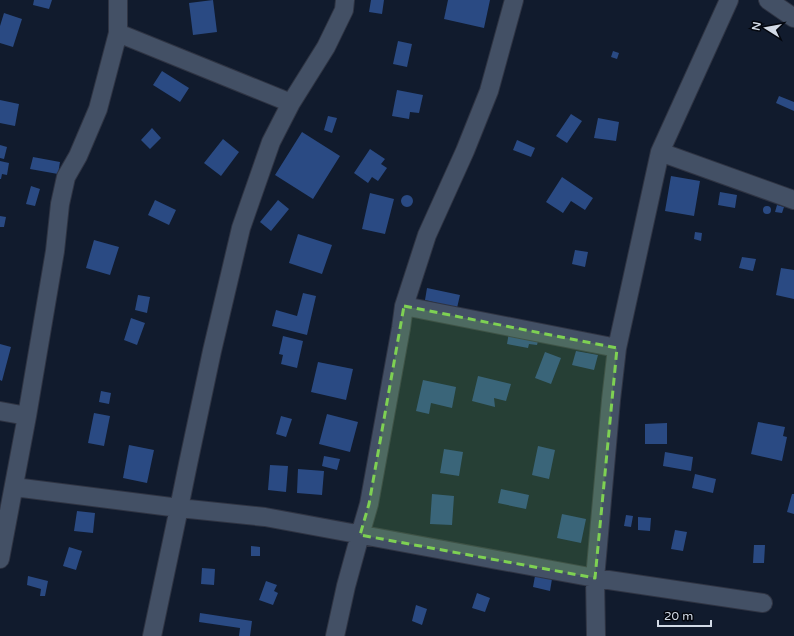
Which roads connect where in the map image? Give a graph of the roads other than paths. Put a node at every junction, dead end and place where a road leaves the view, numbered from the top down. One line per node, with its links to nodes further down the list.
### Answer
1 (118, 0): 7 (street)
2 (345, 0): 8 (street)
3 (514, 0): 11 (street)
4 (729, 0): 9 (street)
5 (768, 0): 6 (street)
6 (794, 18)
7 (118, 33): 8 (street); 14 (street)
8 (291, 103): 16 (street)
9 (660, 152): 10 (street); 12 (street)
10 (794, 200)
11 (404, 306): 12 (street); 17 (street)
12 (617, 348): 19 (street)
13 (0, 411): 14 (street)
14 (27, 416): 15 (street)
15 (14, 487): 16 (street); 18 (street)
16 (179, 508): 17 (street); 21 (street)
17 (360, 535): 19 (street); 22 (street)
18 (0, 559)
19 (595, 578): 20 (street); 23 (street)
20 (763, 603)
21 (152, 636)
22 (335, 636)
23 (596, 636)

